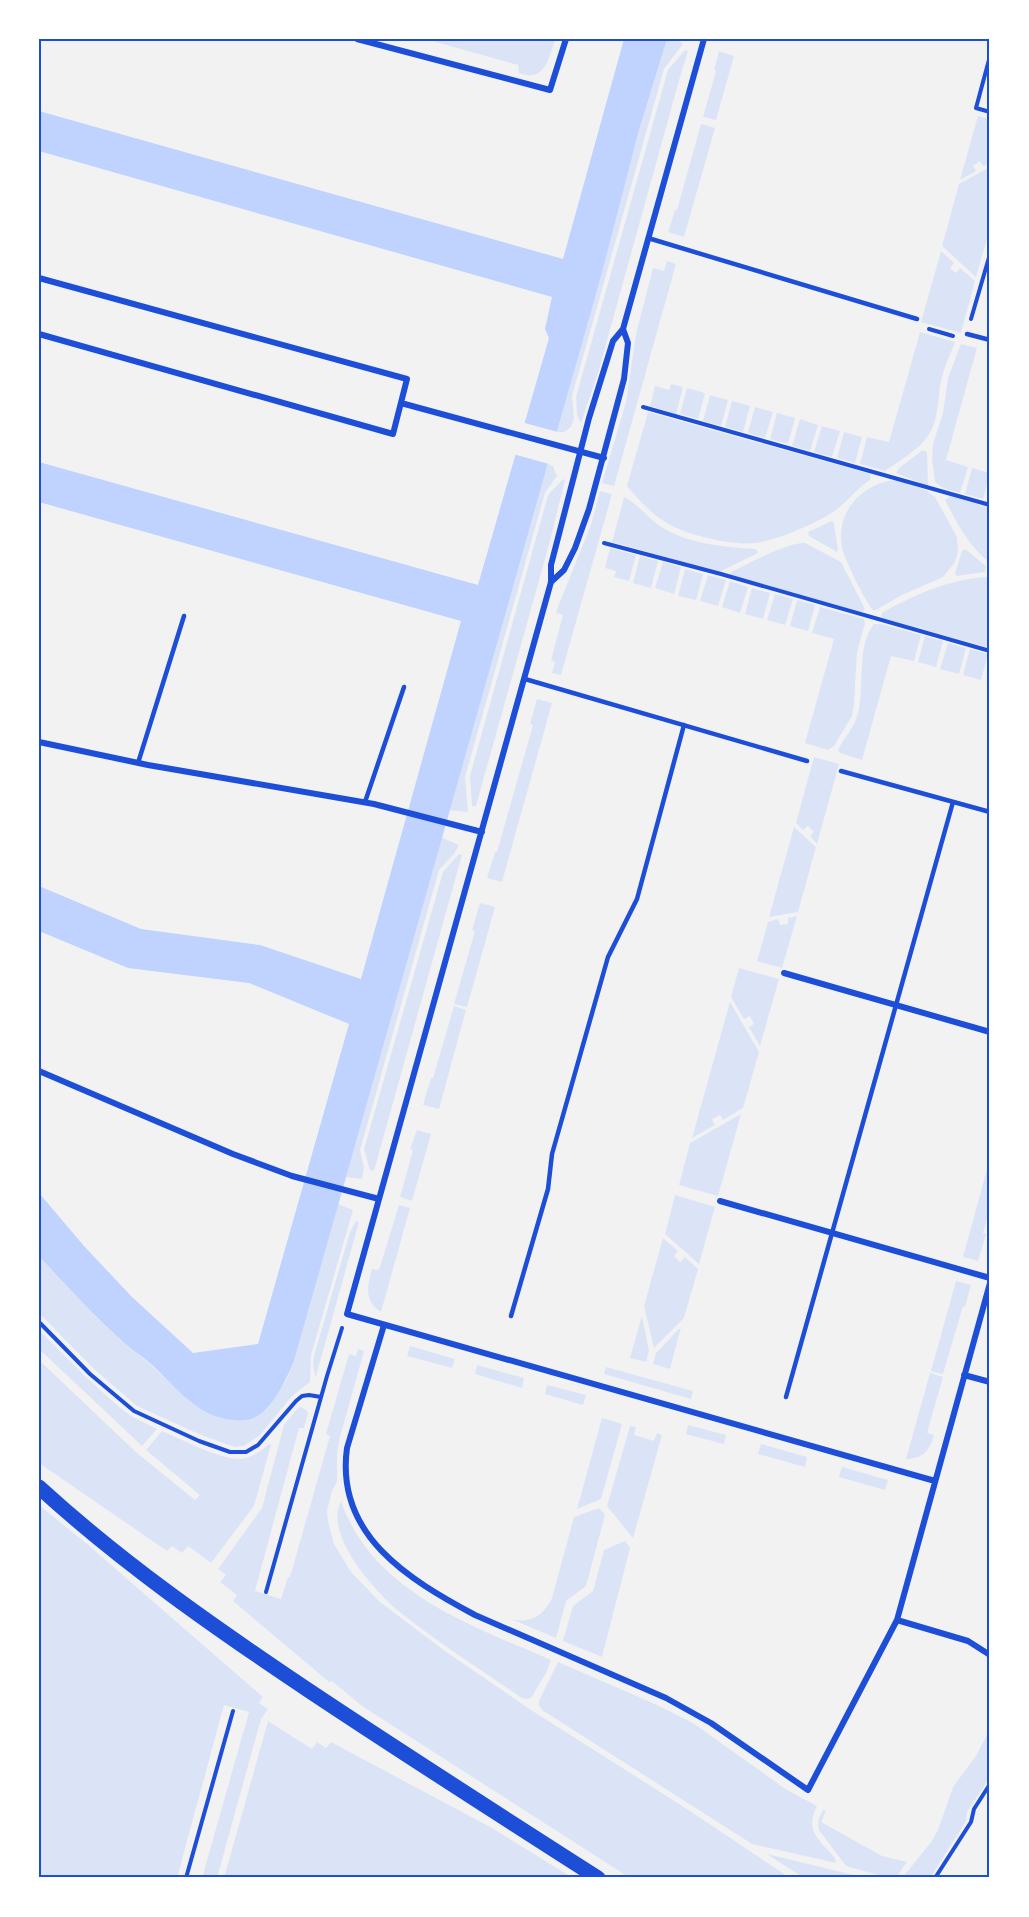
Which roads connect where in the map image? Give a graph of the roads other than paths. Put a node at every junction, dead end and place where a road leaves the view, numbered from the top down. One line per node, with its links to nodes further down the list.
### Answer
1 (357, 39): 2 (street)
2 (566, 39)
3 (704, 39): 4 (street)
4 (648, 238): 6 (lane); 7 (street)
5 (39, 278): 11 (street)
6 (917, 319)
7 (623, 329): 12 (street); 13 (street)
8 (39, 334): 11 (street)
9 (967, 334): 10 (lane)
10 (990, 340)
11 (401, 403): 12 (street)
12 (580, 452): 13 (street); 14 (street)
13 (603, 458): 14 (street)
14 (552, 582): 16 (street)
15 (184, 616): 21 (lane)
16 (525, 680): 18 (lane); 26 (street)
17 (404, 687): 23 (lane)
18 (684, 725): 20 (lane); 36 (lane)
19 (39, 742): 21 (street)
20 (807, 761)
21 (138, 763): 23 (street)
22 (841, 771): 24 (lane)
23 (365, 802): 26 (street)
24 (953, 802): 25 (lane); 28 (lane)
25 (990, 812)
26 (482, 832): 31 (street)
27 (784, 974): 28 (street)
28 (896, 1006): 29 (street); 33 (lane)
29 (990, 1032)
30 (39, 1071): 31 (street)
31 (379, 1199): 37 (street)
32 (720, 1201): 33 (street)
33 (832, 1233): 34 (street); 40 (lane)
34 (990, 1278)
35 (990, 1283): 38 (street)
36 (512, 1316)
37 (384, 1325): 41 (street); 43 (street)
38 (964, 1375): 39 (street); 41 (street)
39 (990, 1382)
40 (786, 1397)
41 (934, 1481): 43 (street)
42 (39, 1487): 45 (main road)
43 (897, 1620): 44 (street)
44 (990, 1655)
45 (598, 1878)

